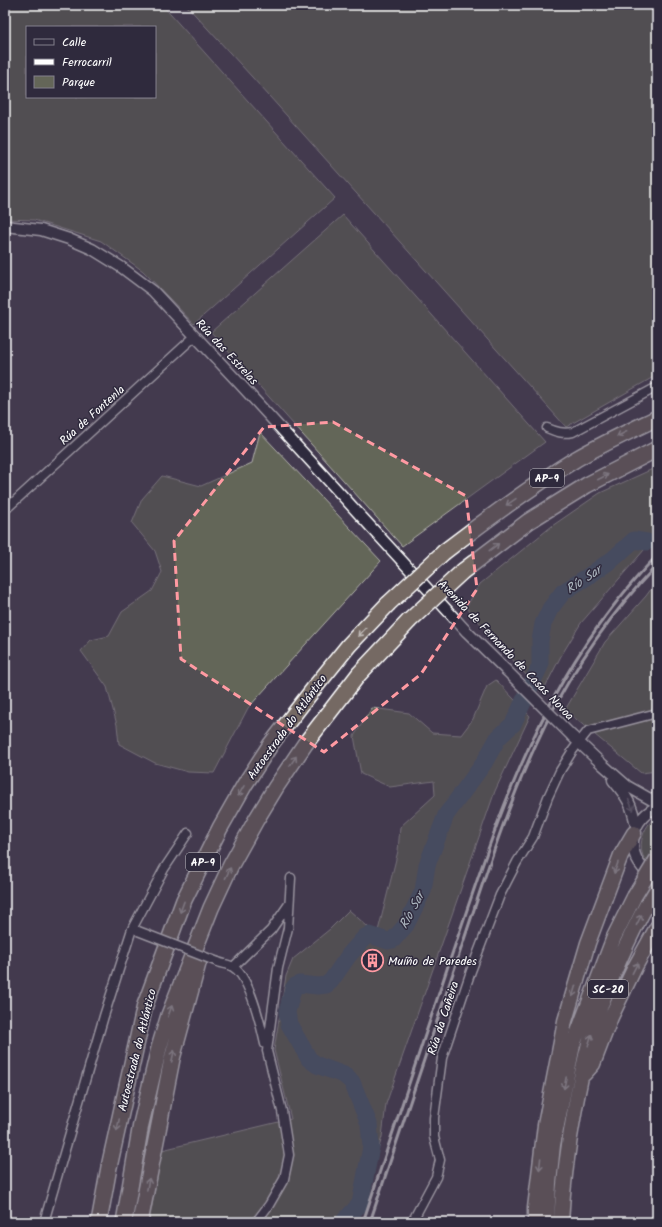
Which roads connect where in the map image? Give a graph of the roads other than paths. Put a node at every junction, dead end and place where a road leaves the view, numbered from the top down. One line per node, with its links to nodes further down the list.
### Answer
1 (5, 226): 2 (street, Rúa das Estrelas)
2 (194, 337): 7 (street, Rúa de Fontenla); 8 (street, Rúa das Estrelas)
3 (657, 387): 5 (street)
4 (657, 418): 29 (highway, Autoestrada do Atlántico / AP-9, one-way to 29, bridge)
5 (547, 428)
6 (657, 450): 21 (highway, Autoestrada do Atlántico / AP-9, one-way to 6, bridge)
7 (5, 510)
8 (393, 551): 10 (street, Avenida de Fernando de Casas Novoa, bridge)
9 (657, 713): 10 (street, Rúa da Cañeira)
10 (575, 740): 11 (street, Avenida de Fernando de Casas Novoa); 36 (street, Rúa da Cañeira)
11 (602, 765): 12 (street, Avenida de Fernando de Casas Novoa); 14 (street, Avenida de Fernando de Casas Novoa, one-way to 14)
12 (657, 803)
13 (657, 807): 14 (street)
14 (635, 830): 18 (street, Avenida de Fernando de Casas Novoa); 27 (highway, one-way to 27)
15 (188, 833): 23 (street)
16 (657, 859): 25 (highway, SC-20, bridge)
17 (291, 878): 20 (street)
18 (657, 879)
19 (657, 886): 28 (highway, SC-20, one-way to 19)
20 (289, 903): 24 (street); 26 (street)
21 (211, 908): 33 (highway, Autoestrada do Atlántico / AP-9, one-way to 21); 34 (highway, one-way to 21)
22 (657, 927): 28 (highway, one-way to 22)
23 (135, 930): 24 (street, bridge); 30 (street)
24 (233, 967): 26 (street)
25 (572, 1045): 27 (highway); 38 (highway, SC-20, one-way to 38)
26 (267, 1051): 35 (street)
27 (556, 1074): 37 (highway, one-way to 37)
28 (581, 1078): 39 (highway, SC-20)
29 (109, 1166): 31 (highway); 32 (highway, Autoestrada do Atlántico / AP-9)
30 (44, 1222)
31 (88, 1222)
32 (98, 1222)
33 (124, 1222)
34 (140, 1222)
35 (256, 1222)
36 (412, 1222)
37 (535, 1222)
38 (547, 1222)
39 (561, 1222)

